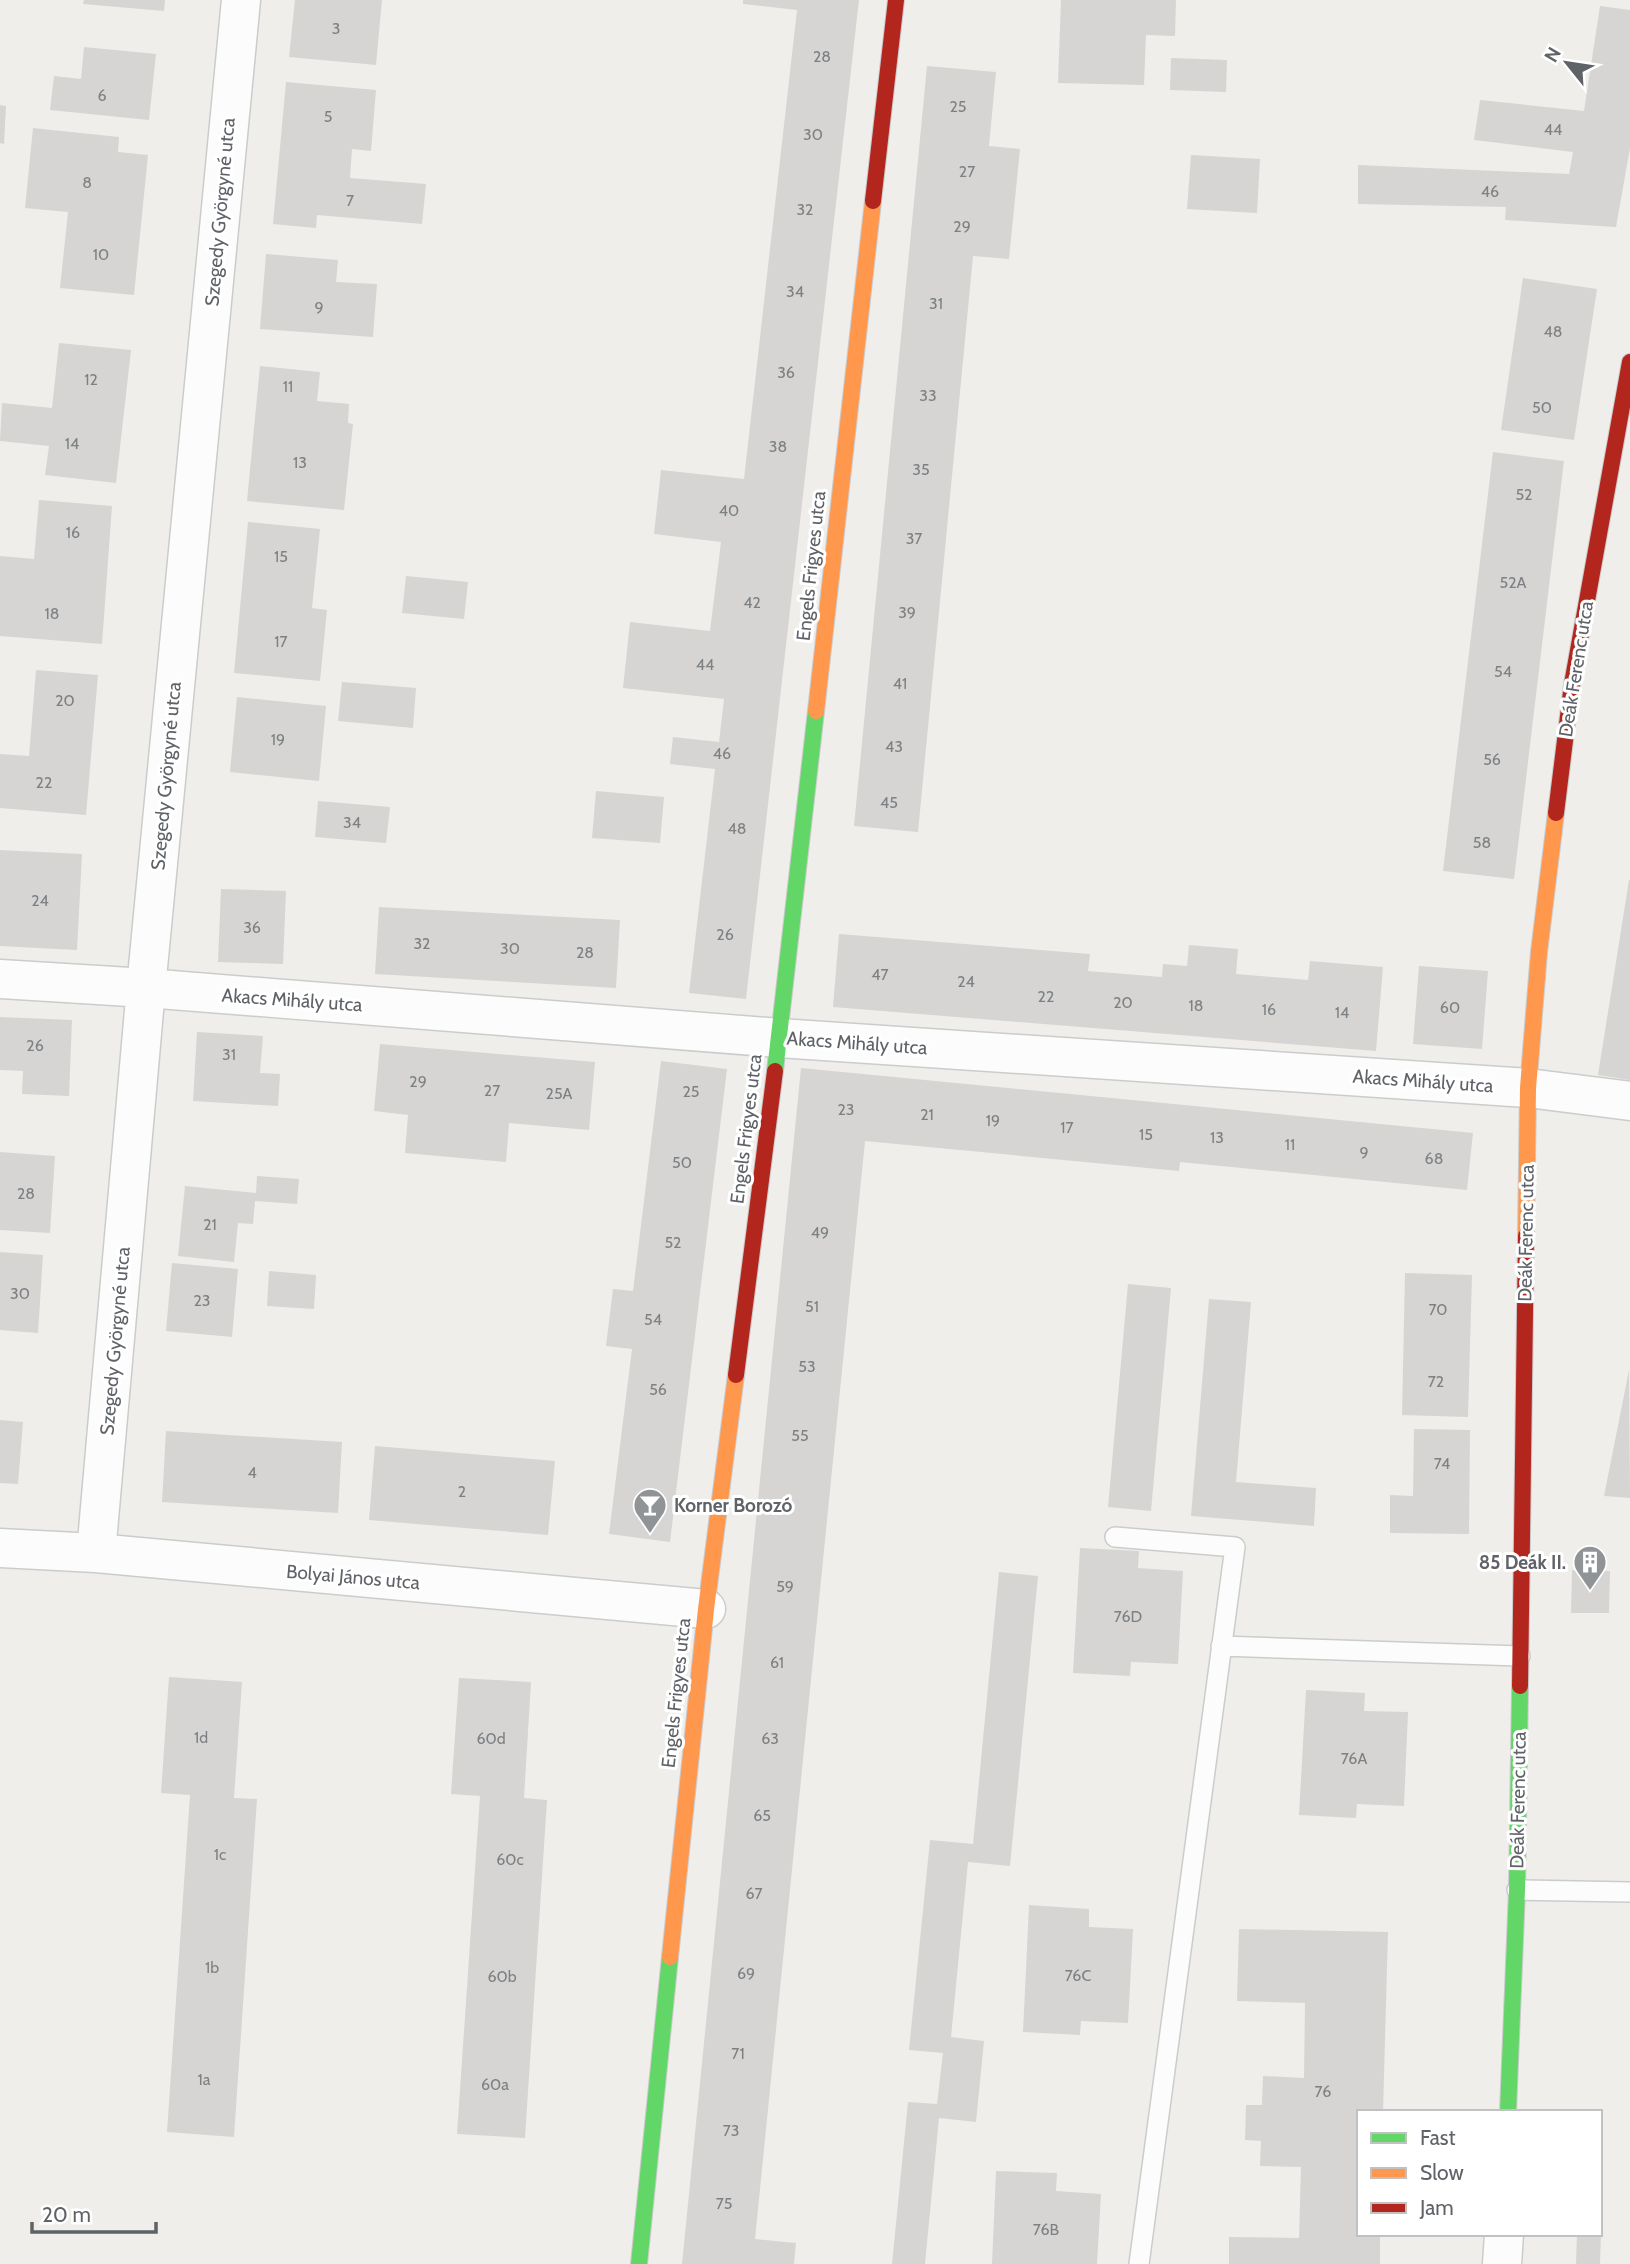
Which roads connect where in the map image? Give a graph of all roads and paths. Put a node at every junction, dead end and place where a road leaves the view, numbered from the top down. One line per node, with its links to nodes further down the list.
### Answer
1 (241, 0): 5 (street, Szegedy Györgyné utca)
2 (896, 0): 6 (street, Engels Frigyes utca)
3 (1630, 362): 7 (street, Deák Ferenc utca)
4 (0, 979): 5 (street, Akacs Mihály utca)
5 (146, 988): 6 (street, Akacs Mihály utca); 11 (street, Szegedy Györgyné utca)
6 (779, 1038): 7 (street, Akacs Mihály utca); 12 (street, Engels Frigyes utca)
7 (1528, 1088): 8 (street, Akacs Mihály utca); 14 (street, Deák Ferenc utca)
8 (1630, 1101)
9 (1115, 1536): 13 (lane)
10 (0, 1548): 11 (street, Bolyai János utca)
11 (96, 1553): 12 (street, Bolyai János utca)
12 (706, 1609): 19 (street, Engels Frigyes utca)
13 (1221, 1646): 14 (lane); 20 (lane)
14 (1520, 1656): 15 (street, Deák Ferenc utca)
15 (1517, 1890): 16 (lane); 17 (street, Deák Ferenc utca)
16 (1630, 1892)
17 (1508, 2110)
18 (1504, 2236): 21 (street)
19 (639, 2264)
20 (1139, 2264)
21 (1502, 2264)

